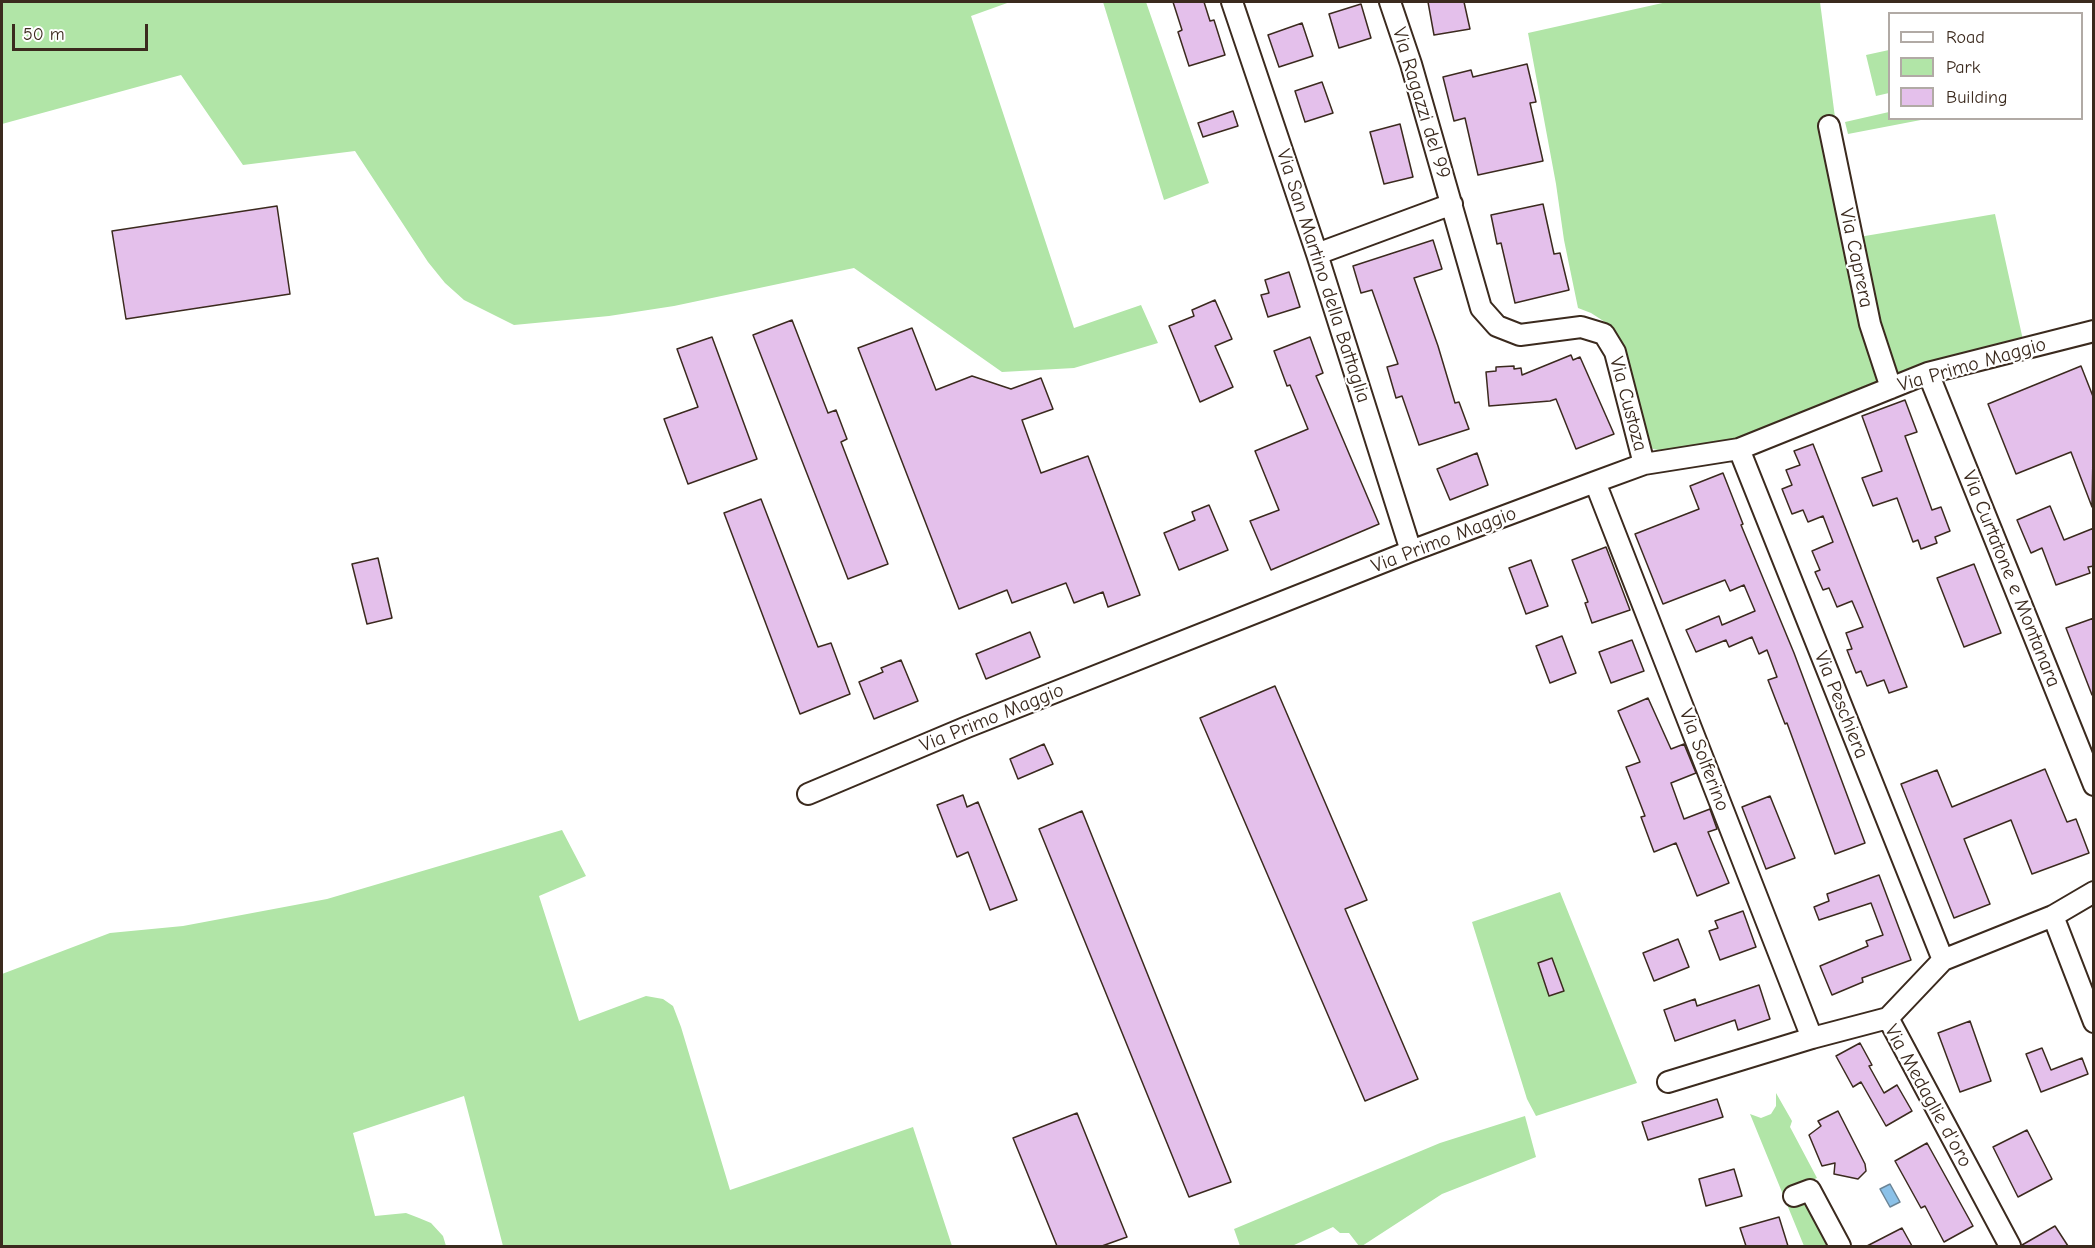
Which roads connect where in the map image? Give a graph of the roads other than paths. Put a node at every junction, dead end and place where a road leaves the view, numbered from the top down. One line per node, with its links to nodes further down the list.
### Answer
1 (1232, 2): 5 (street, Via San Martino della Battaglia)
2 (1390, 2): 4 (street, Via Ragazzi del 99)
3 (1830, 126): 9 (street, Via Caprera)
4 (1452, 204): 5 (street); 6 (street, Via Ragazzi del 99)
5 (1317, 254): 13 (street, Via San Martino della Battaglia)
6 (1581, 327): 11 (street, Via Custoza)
7 (2094, 331): 8 (street, Via Primo Maggio)
8 (1928, 373): 9 (street, Via Primo Maggio); 14 (street, Via Curtatone e Montanara)
9 (1891, 388): 10 (street, Via Primo Maggio)
10 (1739, 449): 11 (street, Via Primo Maggio); 18 (street, Via Peschiera)
11 (1644, 464): 12 (street, Via Primo Maggio)
12 (1594, 482): 13 (street, Via Primo Maggio); 21 (street, Via Solferino)
13 (1411, 551): 15 (street, Via Primo Maggio)
14 (2094, 785)
15 (808, 794)
16 (2094, 892): 17 (street)
17 (2053, 916): 18 (street); 20 (street)
18 (1943, 960): 19 (street)
19 (1888, 1018): 21 (street, Via Medaglie d'oro); 25 (street, Via Medaglie d'oro)
20 (2094, 1022)
21 (1812, 1038): 22 (street, Via Medaglie d'oro)
22 (1668, 1082)
23 (1794, 1196): 24 (street)
24 (1840, 1246)
25 (2010, 1246)

